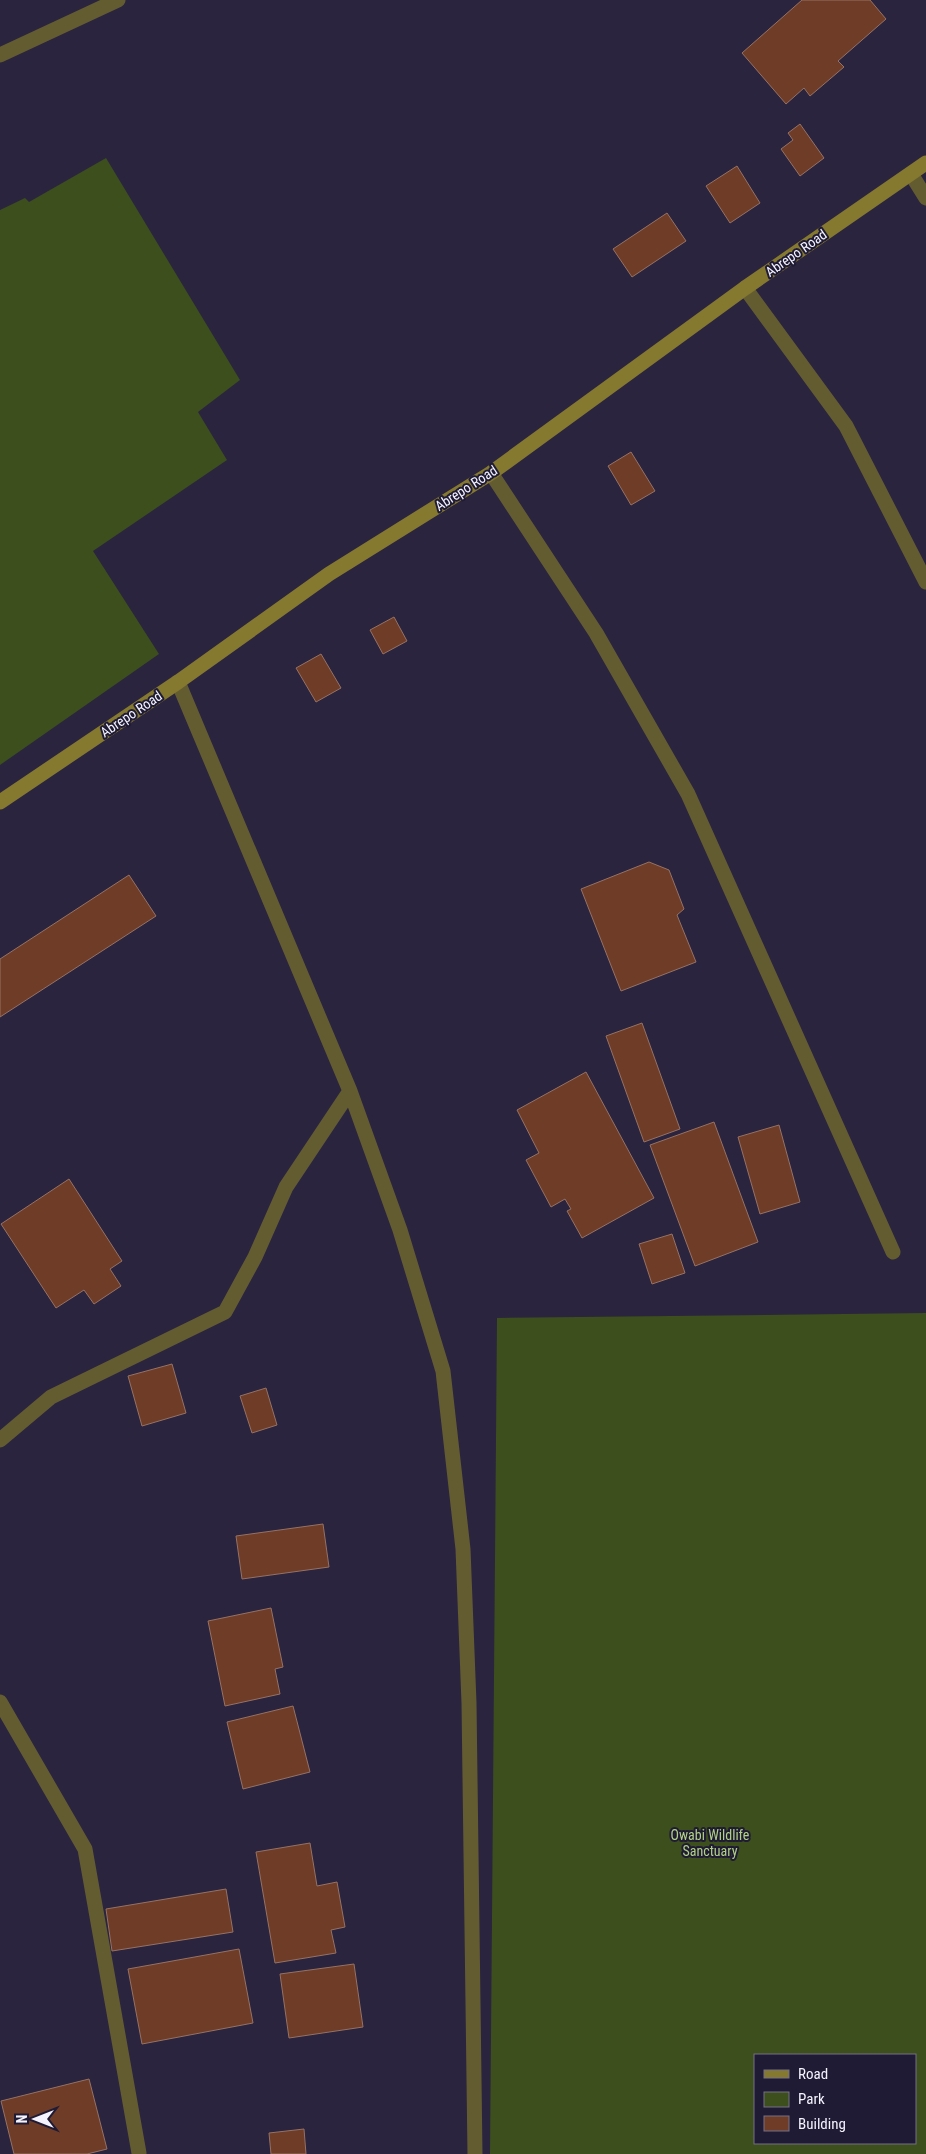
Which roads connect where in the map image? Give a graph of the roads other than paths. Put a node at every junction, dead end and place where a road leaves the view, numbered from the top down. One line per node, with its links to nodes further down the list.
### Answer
1 (118, 0): 2 (street)
2 (0, 55)
3 (926, 163): 4 (main road, Abrepo Road)
4 (911, 174): 5 (street); 6 (main road, Abrepo Road)
5 (926, 198)
6 (745, 288): 7 (main road, Abrepo Road); 8 (street)
7 (491, 473): 9 (main road, Abrepo Road); 12 (street)
8 (926, 582)
9 (178, 682): 10 (main road, Abrepo Road); 11 (street)
10 (0, 802)
11 (350, 1091): 13 (street); 16 (street)
12 (893, 1252)
13 (0, 1440)
14 (0, 1702): 15 (street)
15 (139, 2154)
16 (475, 2154)

